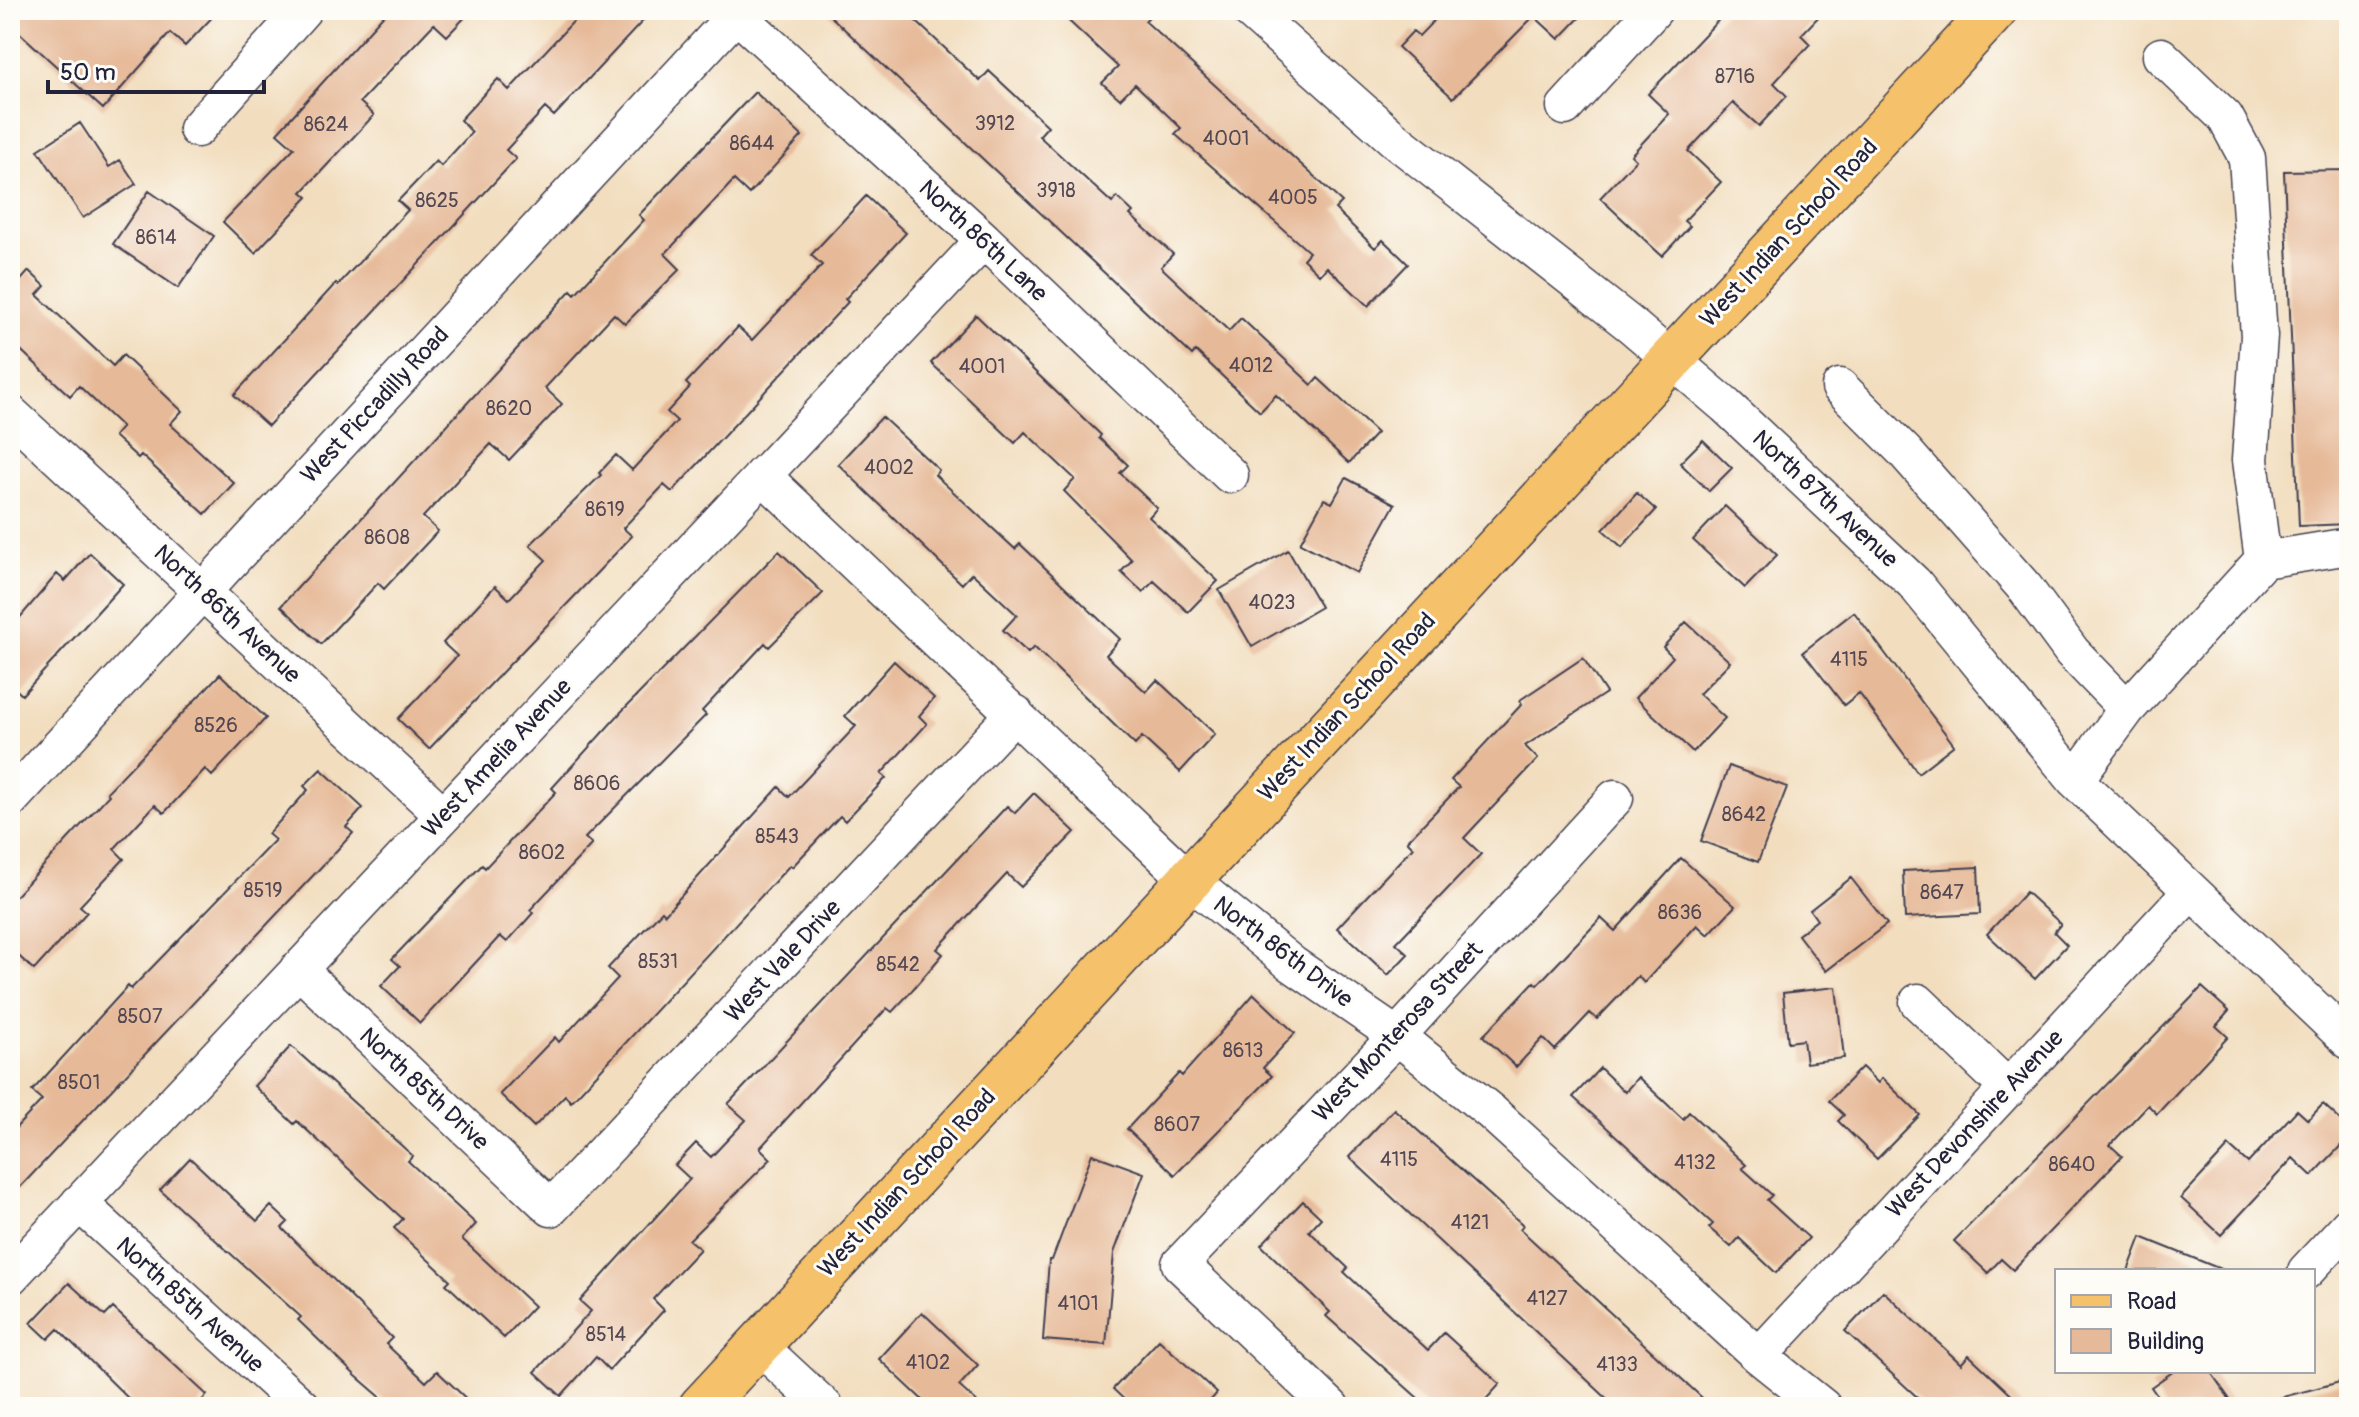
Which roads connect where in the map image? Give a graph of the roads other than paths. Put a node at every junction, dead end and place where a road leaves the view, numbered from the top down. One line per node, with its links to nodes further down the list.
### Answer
1 (303, 10): 8 (street)
2 (1249, 10): 10 (street, North 87th Avenue)
3 (1654, 10): 7 (street)
4 (1995, 10): 10 (main road, West Indian School Road)
5 (736, 11): 9 (street, North 86th Lane); 17 (street, West Piccadilly Road)
6 (2161, 56): 16 (street)
7 (1565, 107)
8 (197, 129)
9 (984, 240): 13 (street, West Amelia Avenue); 14 (street, North 86th Lane)
10 (1672, 359): 20 (street, North 87th Avenue); 24 (main road, West Indian School Road)
11 (1840, 387): 18 (street)
12 (10, 413): 17 (street, North 86th Avenue)
13 (762, 475): 19 (street, North 86th Drive); 23 (street, West Amelia Avenue)
14 (1230, 475)
15 (2349, 546): 16 (street)
16 (2263, 560): 18 (street)
17 (202, 591): 22 (street, West Piccadilly Road); 23 (street, North 86th Avenue)
18 (2127, 709): 20 (street)
19 (1015, 713): 24 (street, North 86th Drive); 32 (street, West Vale Drive)
20 (2075, 780): 25 (street, North 87th Avenue)
21 (1615, 798): 28 (street, West Monterosa Street)
22 (10, 800)
23 (443, 815): 26 (street, West Amelia Avenue)
24 (1188, 879): 28 (street, North 86th Drive); 36 (main road, West Indian School Road)
25 (2191, 891): 29 (street, North 87th Avenue); 30 (street, West Devonshire Avenue)
26 (298, 969): 31 (street, West Amelia Avenue); 32 (street, North 85th Drive)
27 (1918, 1002): 30 (street)
28 (1397, 1036): 37 (street, North 86th Drive); 41 (street, West Monterosa Street)
29 (2349, 1041)
30 (2009, 1089): 37 (street, West Devonshire Avenue)
31 (79, 1203): 35 (street, West Amelia Avenue); 38 (street, North 85th Avenue)
32 (551, 1208)
33 (2349, 1225): 34 (street)
34 (2308, 1269)
35 (10, 1277)
36 (758, 1345): 39 (main road, West Indian School Road); 40 (street)
37 (1759, 1356): 42 (street, North 86th Drive)
38 (302, 1407)
39 (701, 1407)
40 (825, 1407)
41 (1331, 1407)
42 (1823, 1407)

